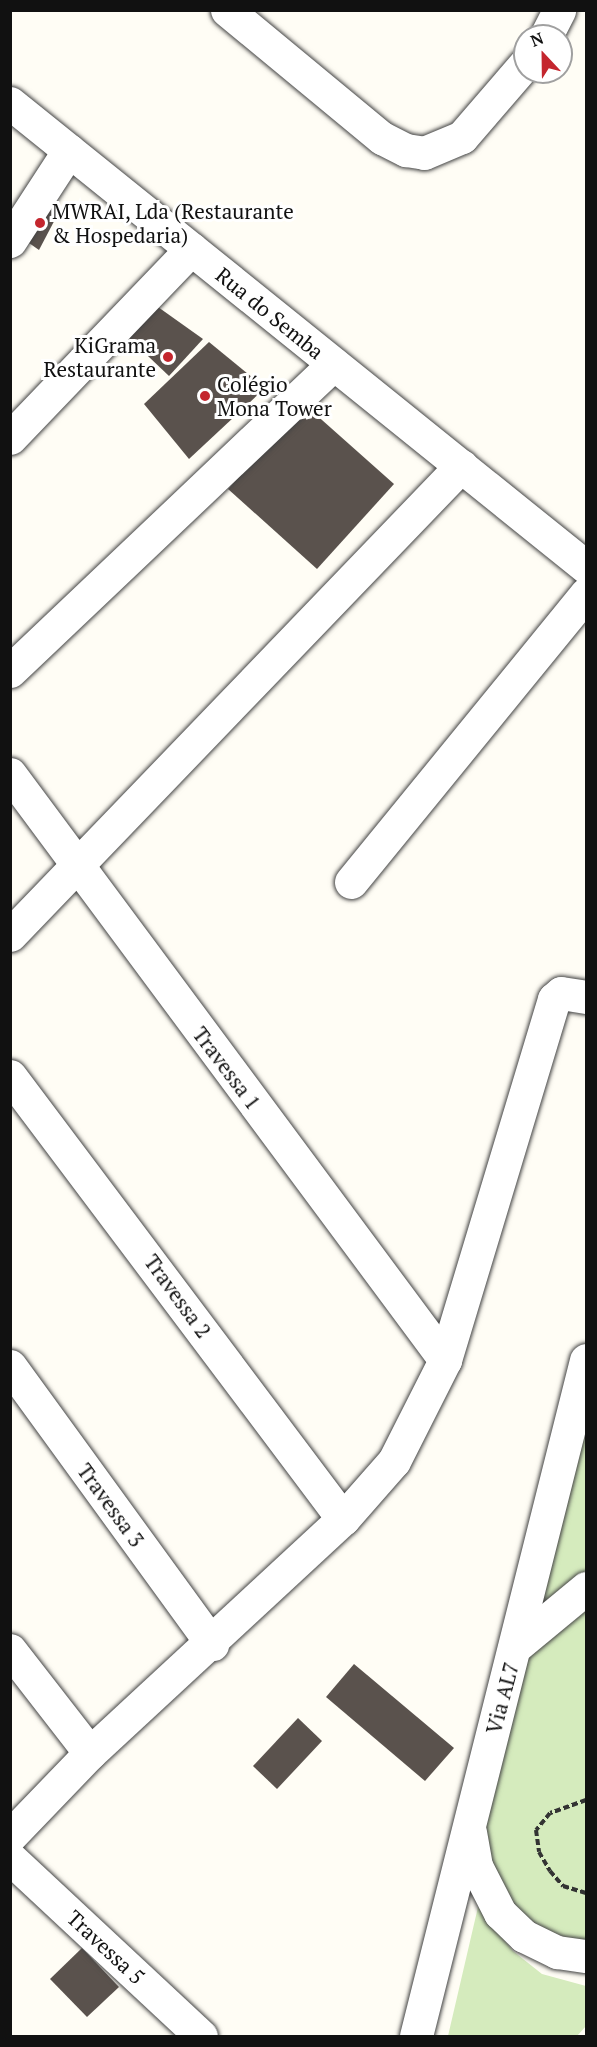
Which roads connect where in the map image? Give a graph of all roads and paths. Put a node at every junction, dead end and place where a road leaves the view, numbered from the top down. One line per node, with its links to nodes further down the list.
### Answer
1 (227, 10): 4 (street)
2 (559, 10): 3 (street)
3 (552, 24)
4 (513, 78)
5 (10, 103): 6 (street, Rua do Semba)
6 (69, 150): 7 (street); 8 (street, Rua do Semba)
7 (10, 241)
8 (191, 249): 9 (street, Rua do Semba); 10 (street)
9 (334, 364): 11 (street, Rua do Semba); 14 (street)
10 (10, 438)
11 (461, 466): 12 (street, Rua do Semba); 16 (street)
12 (586, 567)
13 (586, 594): 17 (street)
14 (10, 671)
15 (10, 774): 16 (street, Travessa 1)
16 (76, 866): 18 (street); 21 (street, Travessa 1)
17 (351, 882)
18 (10, 934)
19 (586, 997): 21 (street)
20 (10, 1076): 24 (street, Travessa 2)
21 (445, 1360): 24 (street)
22 (586, 1360): 27 (street, Via AL7)
23 (10, 1366): 26 (street, Travessa 3)
24 (343, 1519): 26 (street)
25 (586, 1588): 27 (street)
26 (212, 1644): 29 (street)
27 (516, 1646): 31 (street, Via AL7)
28 (10, 1650): 29 (street)
29 (90, 1753): 32 (street)
30 (586, 1800): 34 (path)
31 (469, 1820): 35 (street); 37 (street, Via AL7)
32 (10, 1836)
33 (10, 1858): 36 (street, Travessa 5)
34 (586, 1893)
35 (586, 1956)
36 (201, 2037)
37 (416, 2037)

